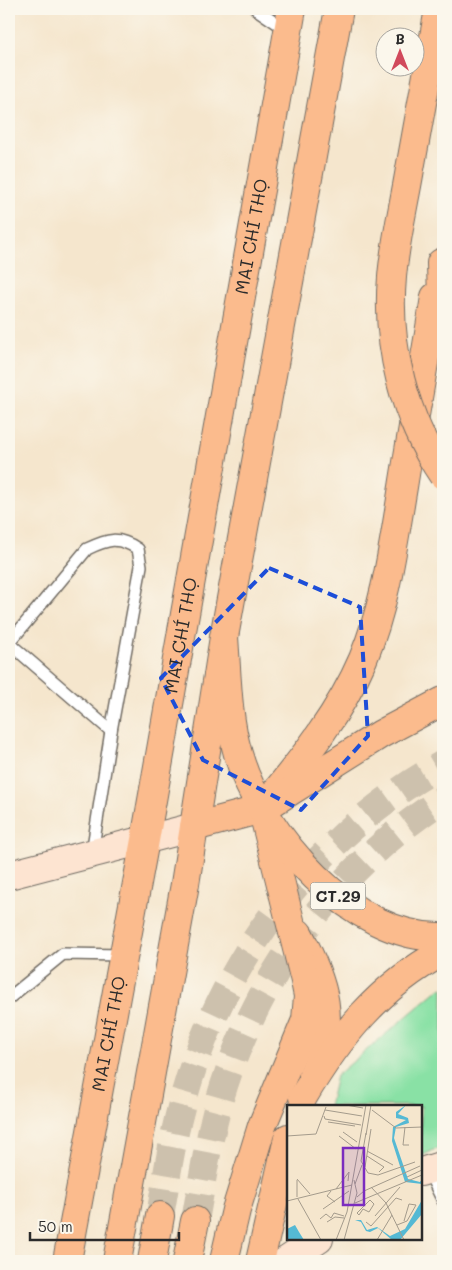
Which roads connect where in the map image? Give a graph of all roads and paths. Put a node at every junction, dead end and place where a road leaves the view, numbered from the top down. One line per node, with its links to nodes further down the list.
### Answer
1 (256, 9): 4 (lane)
2 (339, 9): 8 (main road)
3 (439, 9): 7 (main road, bridge)
4 (290, 20): 14 (main road, MAI CHÍ THỌ)
5 (442, 257): 6 (main road); 12 (main road)
6 (443, 344)
7 (443, 475)
8 (224, 637): 12 (main road); 13 (main road)
9 (9, 643): 11 (lane); 11 (lane)
10 (443, 701): 12 (main road)
11 (111, 732): 15 (lane)
12 (262, 809): 13 (main road); 17 (main road); 18 (main road, CT.29)
13 (194, 827): 14 (main road); 31 (main road)
14 (145, 840): 15 (main road); 20 (main road, MAI CHÍ THỌ)
15 (92, 854): 16 (main road)
16 (10, 876)
17 (290, 919): 22 (main road); 34 (main road)
18 (443, 937)
19 (443, 952): 22 (main road)
20 (123, 955): 21 (lane); 30 (main road, MAI CHÍ THỌ)
21 (9, 998)
22 (301, 1102)
23 (287, 1147): 26 (main road)
24 (431, 1169): 25 (lane)
25 (443, 1201)
26 (279, 1215): 35 (main road)
27 (160, 1216): 32 (main road)
28 (195, 1221): 33 (main road)
29 (318, 1240): 36 (main road)
30 (67, 1261)
31 (117, 1261)
32 (152, 1261)
33 (187, 1261)
34 (224, 1261)
35 (260, 1261)
36 (286, 1261)

